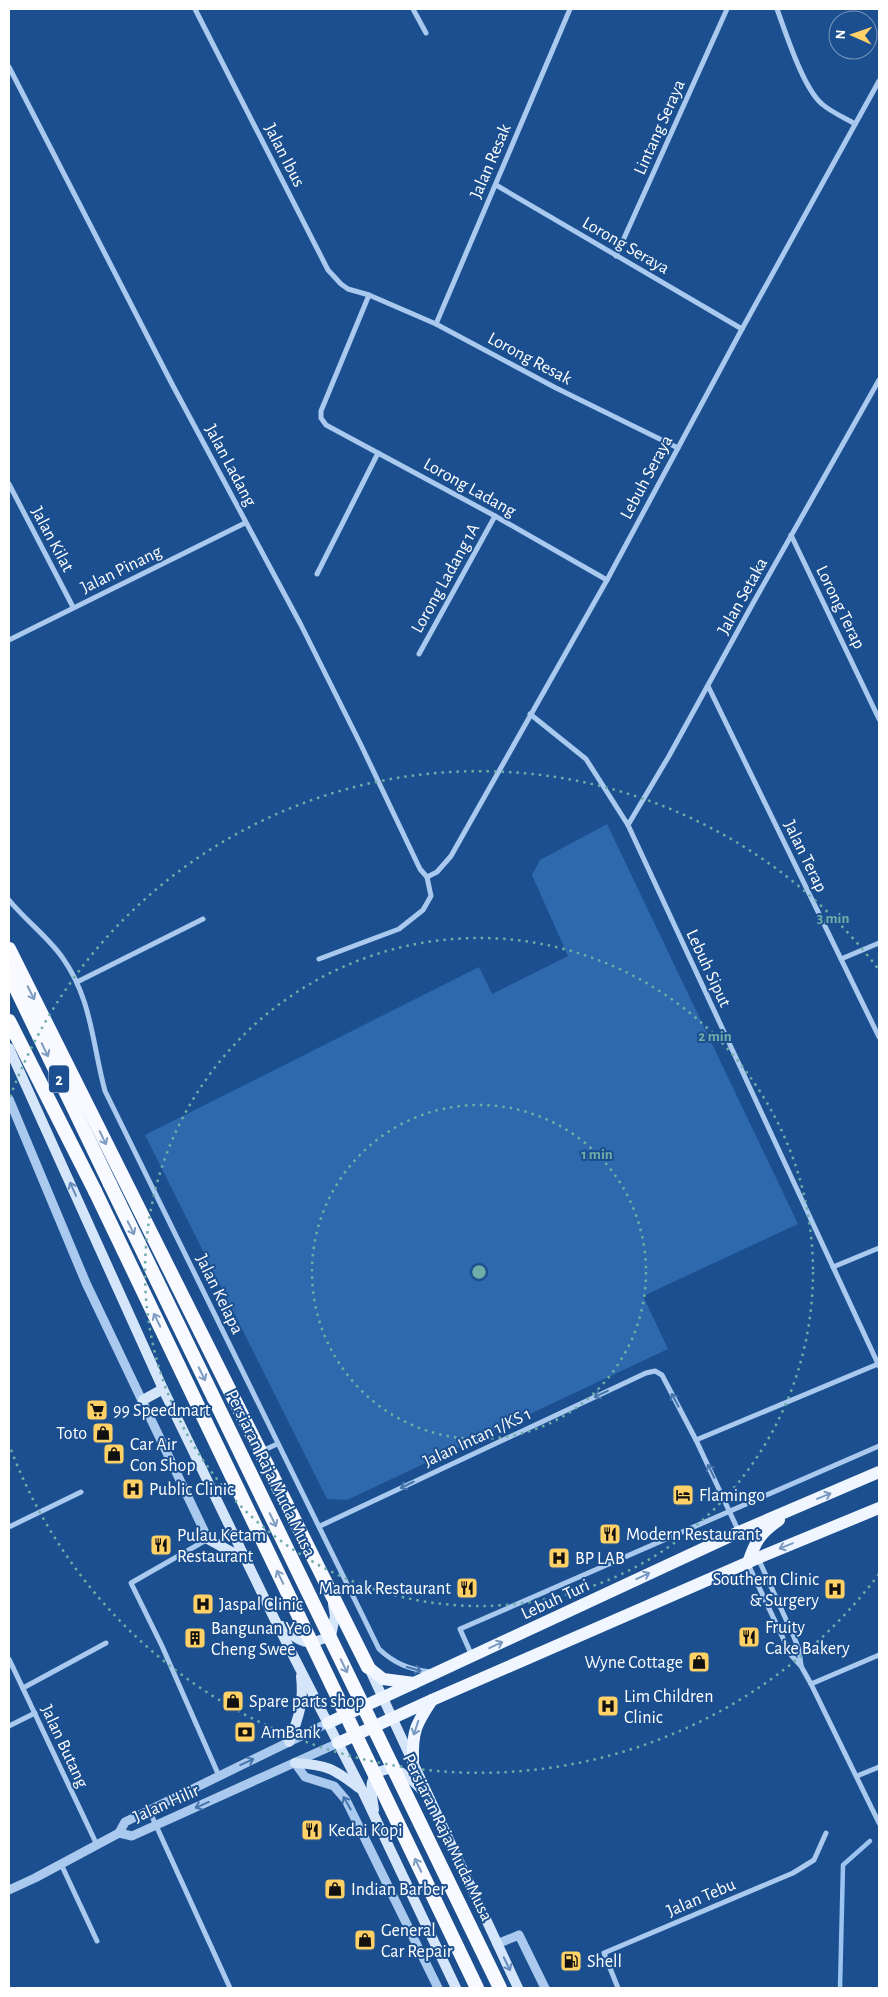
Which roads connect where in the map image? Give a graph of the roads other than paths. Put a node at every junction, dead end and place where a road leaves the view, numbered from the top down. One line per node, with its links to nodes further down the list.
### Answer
1 (195, 9): 12 (street, Jalan Ibus)
2 (413, 9): 6 (street)
3 (570, 9): 10 (street, Jalan Resak)
4 (727, 9): 11 (street, Lintang Seraya)
5 (777, 9): 9 (street)
6 (426, 34)
7 (9, 67): 20 (street, Jalan Ladang)
8 (879, 81): 9 (street, Lebuh Seraya)
9 (855, 124): 14 (street, Lebuh Seraya)
10 (496, 185): 11 (street, Lorong Seraya); 13 (street, Jalan Resak)
11 (616, 256): 14 (street, Lorong Seraya)
12 (369, 295): 13 (street, Lorong Resak); 17 (street, Lorong Ladang)
13 (436, 324): 16 (street, Lorong Resak)
14 (742, 329): 16 (street, Lebuh Seraya)
15 (879, 380): 21 (street, Jalan Setaka)
16 (678, 448): 23 (street, Lebuh Seraya)
17 (378, 453): 19 (street, Lorong Ladang); 22 (street)
18 (9, 484): 24 (street, Jalan Kilat)
19 (495, 516): 23 (street, Lorong Ladang); 26 (street, Lorong Ladang 1A)
20 (245, 523): 24 (street, Jalan Pinang); 31 (street, Jalan Ladang)
21 (791, 535): 27 (street, Jalan Setaka); 29 (street, Lorong Terap)
22 (317, 574)
23 (607, 580): 28 (street, Lebuh Seraya)
24 (73, 607): 25 (street, Jalan Pinang)
25 (9, 640)
26 (419, 654)
27 (708, 686): 30 (street, Jalan Setaka); 37 (street, Jalan Terap)
28 (530, 714): 30 (street, Lebuh Siput); 31 (street, Lebuh Seraya)
29 (879, 719)
30 (628, 825): 45 (street, Lebuh Siput)
31 (427, 877): 36 (street)
32 (9, 900): 39 (street, Jalan Kelapa)
33 (204, 919): 39 (street)
34 (879, 943): 37 (street)
35 (9, 949): 52 (highway, one-way to 52)
36 (319, 959)
37 (841, 959): 41 (street, Jalan Terap)
38 (9, 974): 107 (highway, Persiaran Raja Muda Musa / 2, one-way to 107, bridge)
39 (77, 982): 50 (street, Jalan Kelapa)
40 (9, 1021): 106 (highway, Persiaran Raja Muda Musa / 2, one-way to 40, bridge)
41 (879, 1038)
42 (9, 1048): 47 (main road, one-way to 42)
43 (9, 1100): 48 (street)
44 (879, 1248): 45 (street)
45 (833, 1267): 46 (street, Lebuh Siput)
46 (879, 1365): 49 (street)
47 (163, 1389): 48 (main road); 62 (main road)
48 (143, 1400): 61 (street)
49 (696, 1440): 57 (street, one-way to 49); 58 (street, Jalan Intan 1/KS 1, one-way to 58)
50 (278, 1444): 52 (street); 58 (street, Jalan Kelapa)
51 (879, 1446): 57 (street, Lebuh Turi)
52 (260, 1452): 64 (highway)
53 (879, 1472): 55 (main road, Lebuh Turi, one-way to 53)
54 (81, 1492): 59 (street)
55 (800, 1505): 60 (main road, Lebuh Turi); 63 (main road)
56 (879, 1508): 63 (main road, one-way to 63)
57 (730, 1510): 60 (street); 68 (street, Lebuh Turi)
58 (320, 1526): 73 (street, Jalan Kelapa, one-way to 73)
59 (9, 1527)
60 (739, 1532): 68 (main road, Lebuh Turi, one-way to 60)
61 (208, 1540): 62 (main road); 88 (street)
62 (246, 1560): 65 (main road)
63 (753, 1560): 70 (street); 70 (street); 78 (main road)
64 (332, 1596): 65 (main road); 71 (highway)
65 (275, 1620): 72 (main road)
66 (106, 1643): 76 (street)
67 (879, 1656): 75 (street)
68 (472, 1657): 73 (main road, Lebuh Turi)
69 (9, 1659): 76 (street, Jalan Butang)
70 (801, 1666): 75 (street)
71 (368, 1667): 74 (main road); 77 (main road)
72 (301, 1670): 81 (main road); 83 (main road)
73 (436, 1673): 74 (main road, Lebuh Turi)
74 (415, 1683): 77 (main road, Lebuh Turi)
75 (811, 1684): 89 (street)
76 (23, 1688): 79 (street, Jalan Butang)
77 (383, 1697): 80 (main road); 81 (main road, Lebuh Turi)
78 (432, 1700): 80 (main road); 85 (main road, one-way to 85)
79 (35, 1713): 82 (street); 98 (street, Jalan Butang)
80 (392, 1718): 84 (main road); 85 (main road)
81 (328, 1722): 83 (street, Jalan Hilir); 84 (main road)
82 (9, 1726)
83 (289, 1742): 88 (street, Jalan Hilir, one-way to 83)
84 (338, 1743): 86 (street, Jalan Hilir); 90 (main road)
85 (413, 1761): 91 (main road)
86 (295, 1763): 90 (main road); 95 (street, Jalan Hilir, one-way to 95); 104 (street, one-way to 86)
87 (879, 1767): 89 (street)
88 (218, 1776): 92 (street, Jalan Hilir)
89 (857, 1776): 94 (street)
90 (362, 1790): 93 (main road)
91 (427, 1795): 93 (main road); 102 (main road)
92 (149, 1810): 95 (street); 96 (street, Jalan Hilir)
93 (376, 1821): 105 (main road)
94 (879, 1823)
95 (156, 1825): 96 (street, Jalan Hilir); 103 (street)
96 (119, 1833): 98 (street, Jalan Hilir)
97 (826, 1833): 110 (street, Jalan Tebu)
98 (97, 1845): 99 (street, Jalan Hilir)
99 (61, 1864): 100 (street, Jalan Hilir); 101 (street)
100 (9, 1890)
101 (97, 1941)
102 (497, 1944): 108 (main road, one-way to 108); 109 (street)
103 (230, 1988)
104 (438, 1988)
105 (456, 1988)
106 (477, 1988)
107 (500, 1988)
108 (518, 1988)
109 (545, 1988)
110 (618, 1988)

